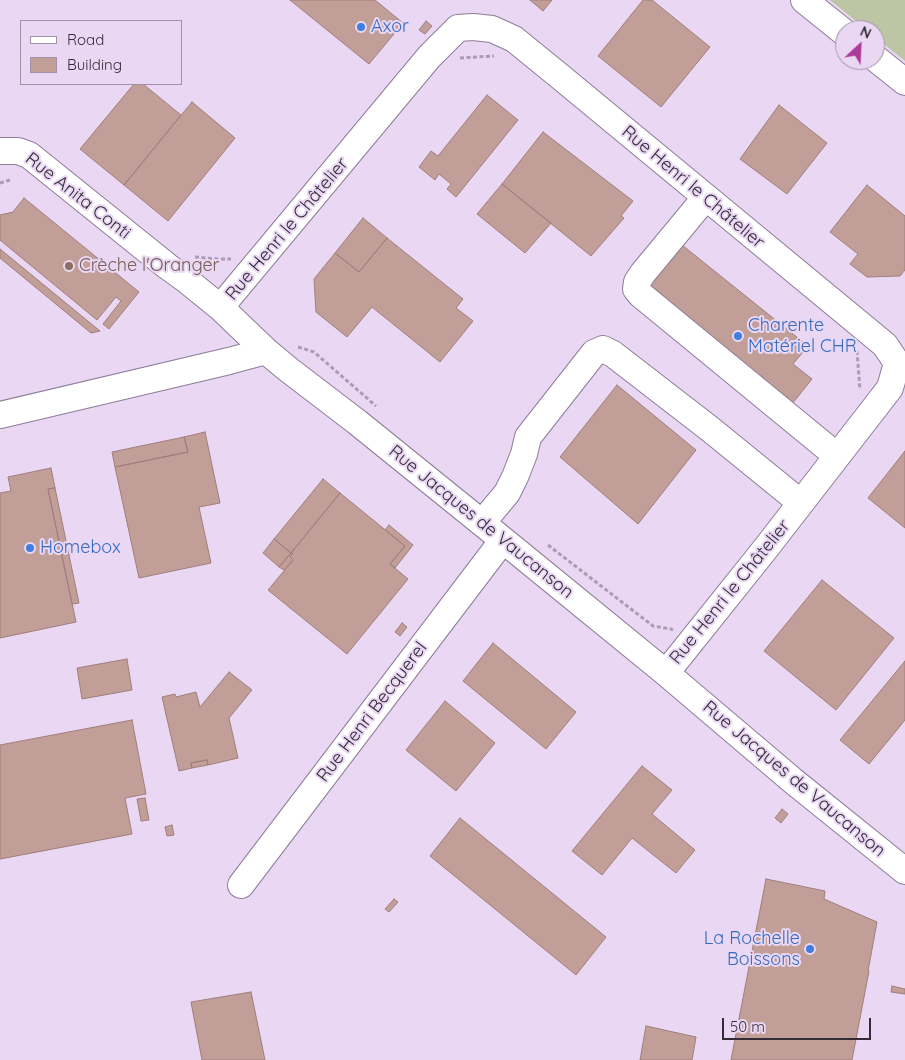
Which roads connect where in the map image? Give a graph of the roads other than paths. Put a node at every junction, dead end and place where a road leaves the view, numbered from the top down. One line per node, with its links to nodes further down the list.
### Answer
1 (804, 0): 2 (street)
2 (835, 25)
3 (885, 66): 4 (street)
4 (905, 82)
5 (0, 151): 7 (street, Rue Anita Conti)
6 (706, 197): 7 (street, Rue Henri le Châtelier); 10 (street, Rue Henri le Châtelier); 10 (street)
7 (222, 309): 8 (street, Rue Anita Conti)
8 (266, 351): 9 (street); 12 (street, Rue Jacques de Vaucanson)
9 (0, 415)
10 (837, 456): 11 (street, Rue Henri le Châtelier)
11 (801, 504): 12 (street); 14 (street, Rue Henri le Châtelier)
12 (482, 523): 13 (street, Rue Jacques de Vaucanson)
13 (503, 540): 14 (street, Rue Jacques de Vaucanson); 16 (street, Rue Henri Becquerel)
14 (666, 673): 15 (street, Rue Jacques de Vaucanson)
15 (905, 871)
16 (241, 885)

